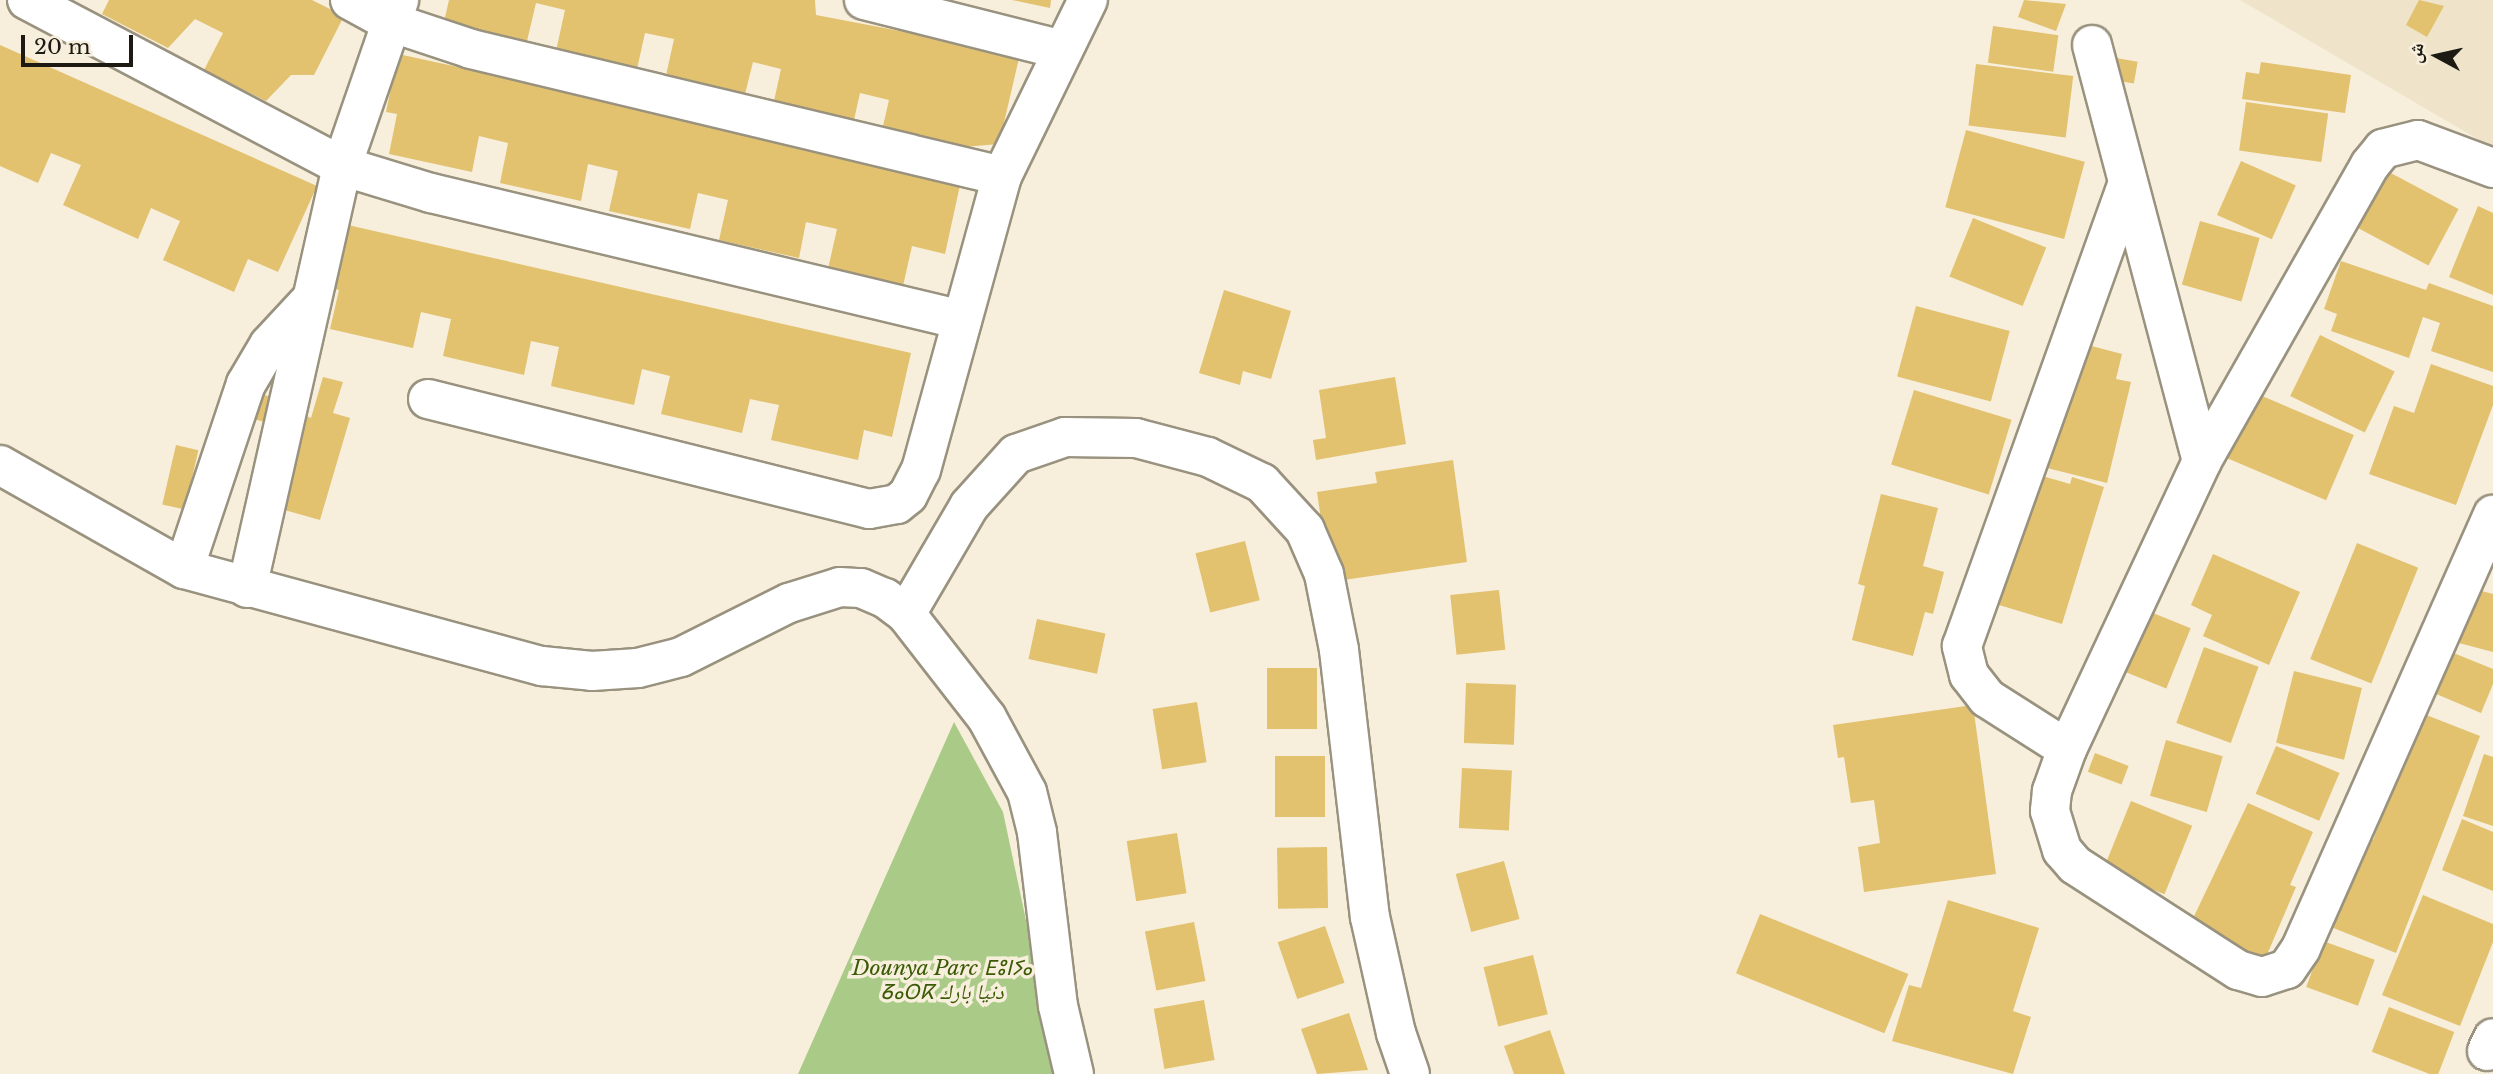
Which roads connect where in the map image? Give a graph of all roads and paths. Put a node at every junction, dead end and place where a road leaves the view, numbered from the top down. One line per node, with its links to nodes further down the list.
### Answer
1 (26, 0): 8 (street)
2 (350, 0): 5 (street)
3 (864, 0): 7 (street)
4 (1088, 0): 7 (street)
5 (395, 11): 8 (street); 10 (street)
6 (2092, 46): 11 (street)
7 (1063, 50): 10 (street)
8 (342, 166): 12 (street); 13 (street)
9 (2493, 169): 15 (street)
10 (1002, 176): 13 (street)
11 (2127, 185): 15 (street); 21 (street)
12 (309, 302): 18 (street); 19 (street)
13 (962, 320): 14 (street)
14 (428, 399)
15 (2202, 461): 21 (street)
16 (0, 465): 18 (street)
17 (2488, 539): 21 (street)
18 (184, 569): 19 (street)
19 (247, 588): 20 (street)
20 (906, 614): 22 (street); 23 (street)
21 (2067, 749)
22 (1074, 1074)
23 (1410, 1074)

